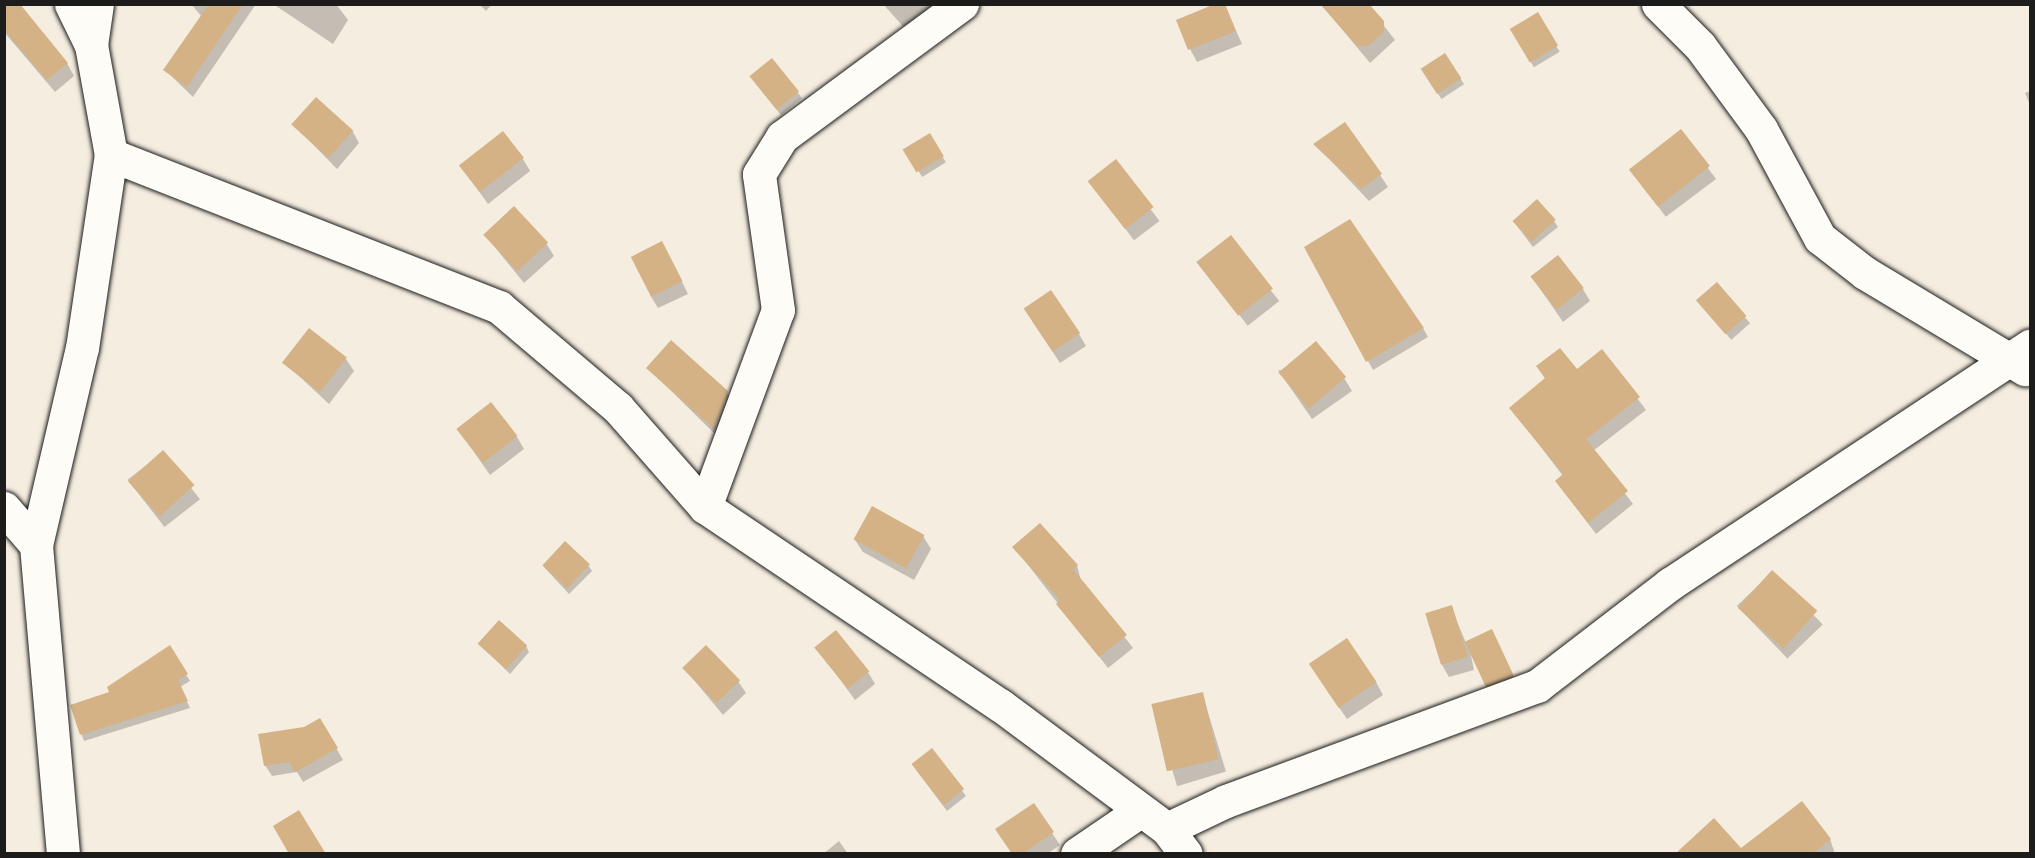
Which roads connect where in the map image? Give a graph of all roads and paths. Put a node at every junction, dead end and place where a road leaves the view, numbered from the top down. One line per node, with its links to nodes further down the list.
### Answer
1 (71, 4): 5 (street)
2 (97, 4): 5 (street)
3 (962, 4): 8 (street)
4 (1658, 4): 7 (street)
5 (92, 45): 6 (street)
6 (111, 155): 8 (street); 10 (street)
7 (2023, 359): 12 (street)
8 (705, 507): 11 (street)
9 (4, 508): 10 (street)
10 (36, 546): 13 (street)
11 (1140, 811): 12 (street); 14 (street)
12 (1177, 841)
13 (63, 854)
14 (1077, 854)

